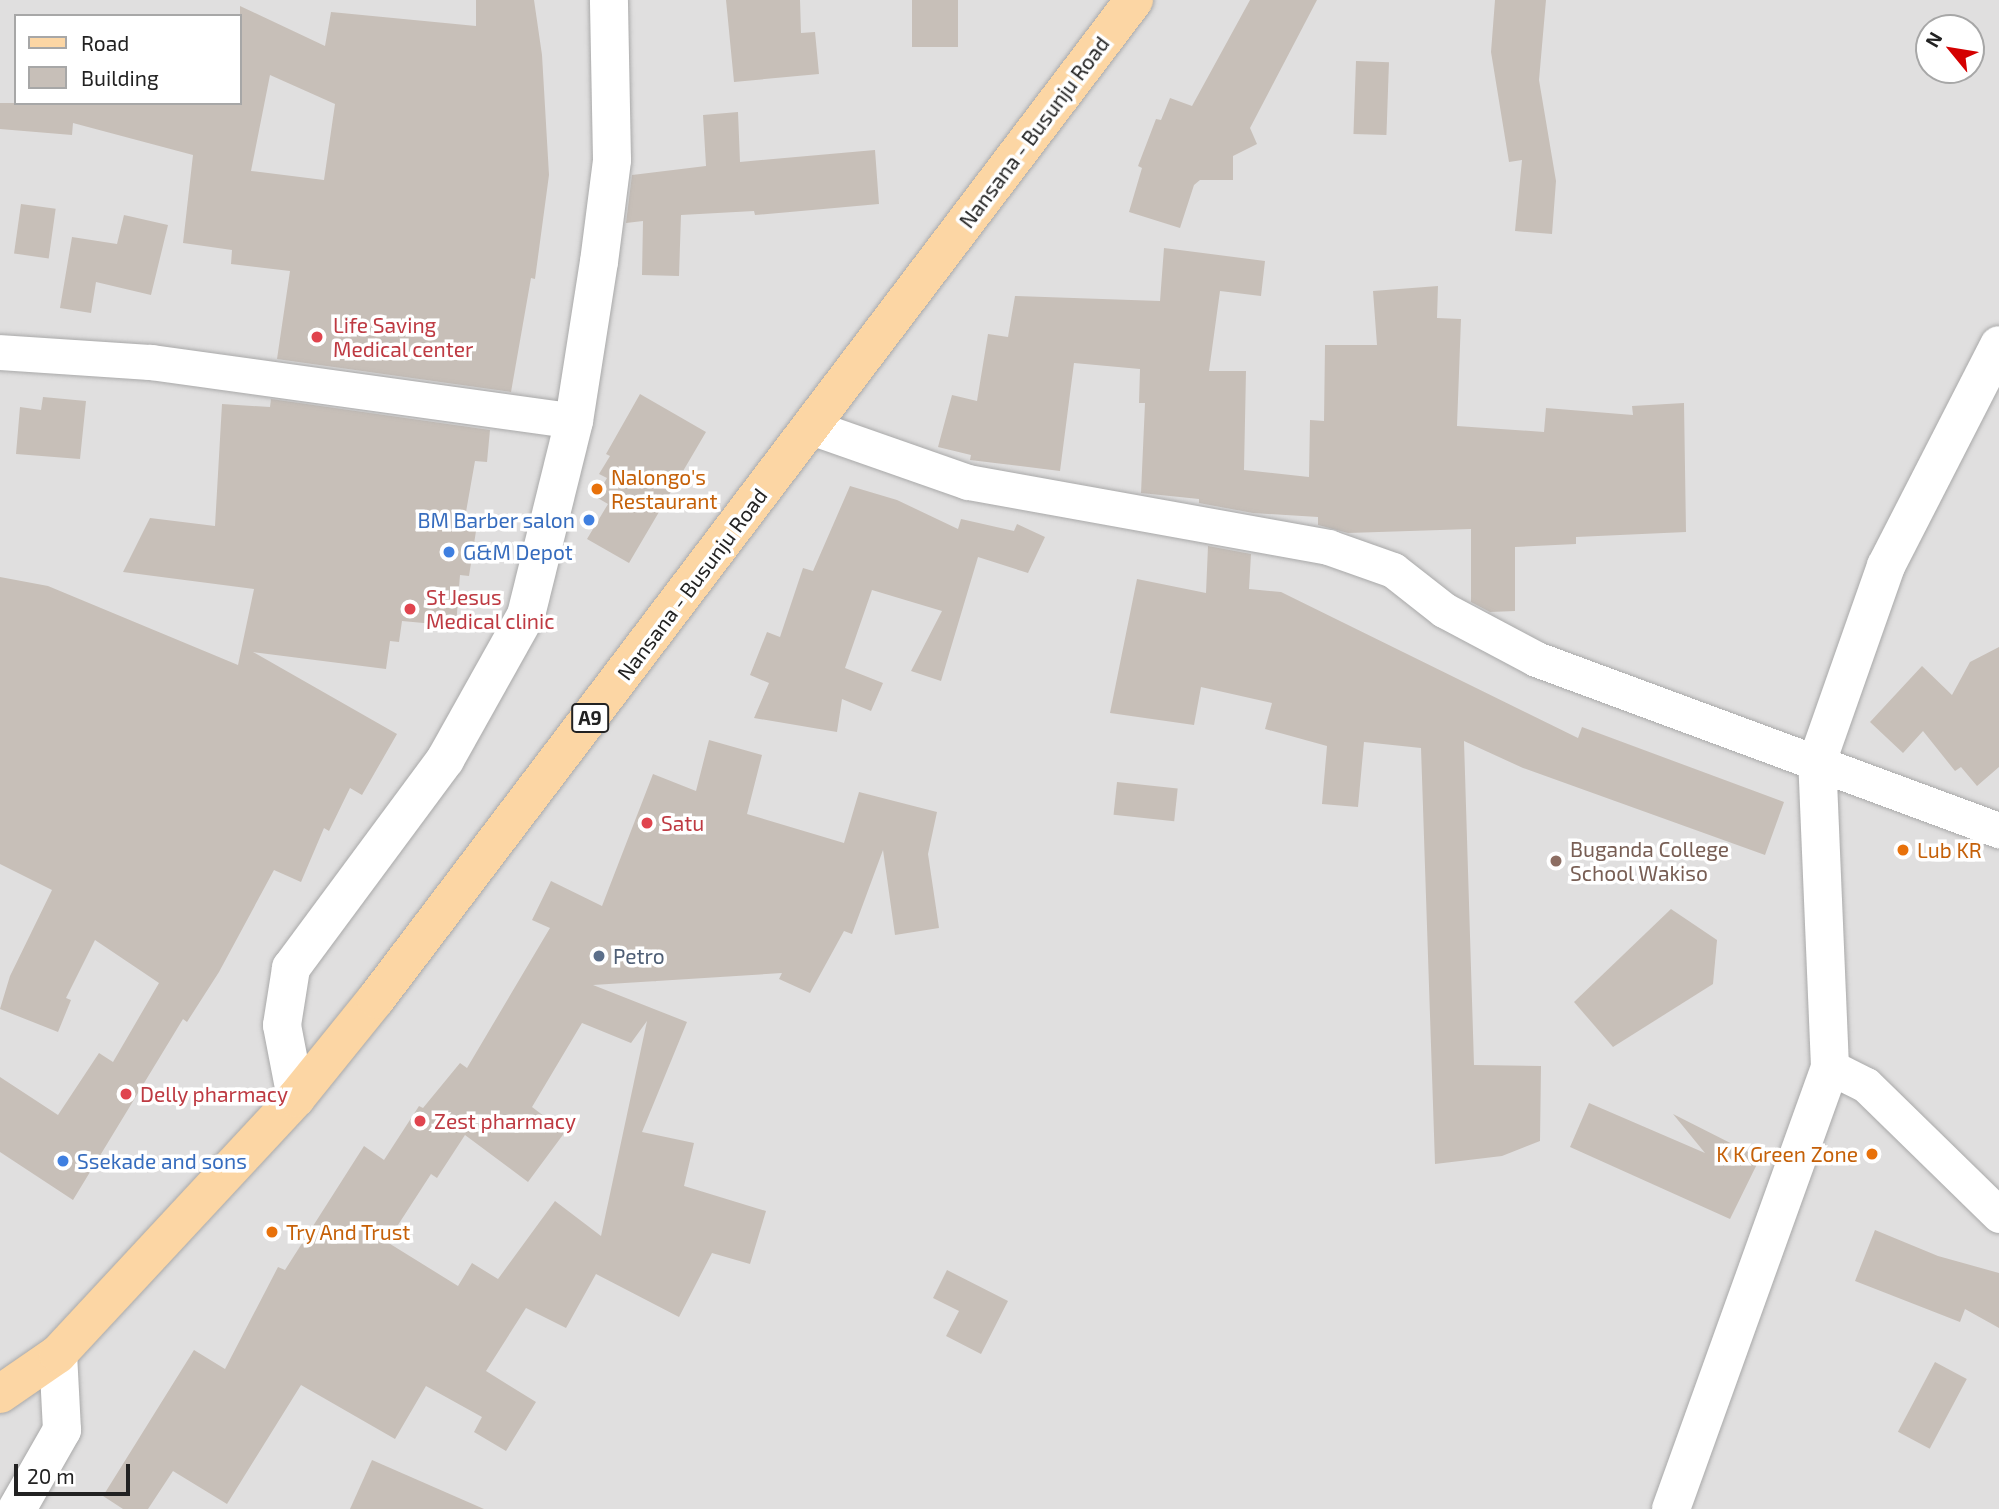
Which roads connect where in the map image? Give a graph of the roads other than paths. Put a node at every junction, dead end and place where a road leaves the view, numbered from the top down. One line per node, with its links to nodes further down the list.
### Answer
1 (609, 0): 5 (street)
2 (1134, 0): 6 (main road, Nansana - Busunju Road / A9)
3 (1999, 345): 7 (street)
4 (0, 352): 5 (street)
5 (574, 421): 10 (street)
6 (811, 428): 7 (street); 10 (main road, Nansana - Busunju Road / A9)
7 (1817, 761): 8 (street); 9 (street)
8 (1999, 830)
9 (1830, 1067): 11 (street); 15 (street)
10 (296, 1098): 12 (main road, Nansana - Busunju Road / A9)
11 (1999, 1215)
12 (58, 1354): 13 (main road, Nansana - Busunju Road / A9); 14 (street)
13 (0, 1394)
14 (17, 1509)
15 (1671, 1509)

